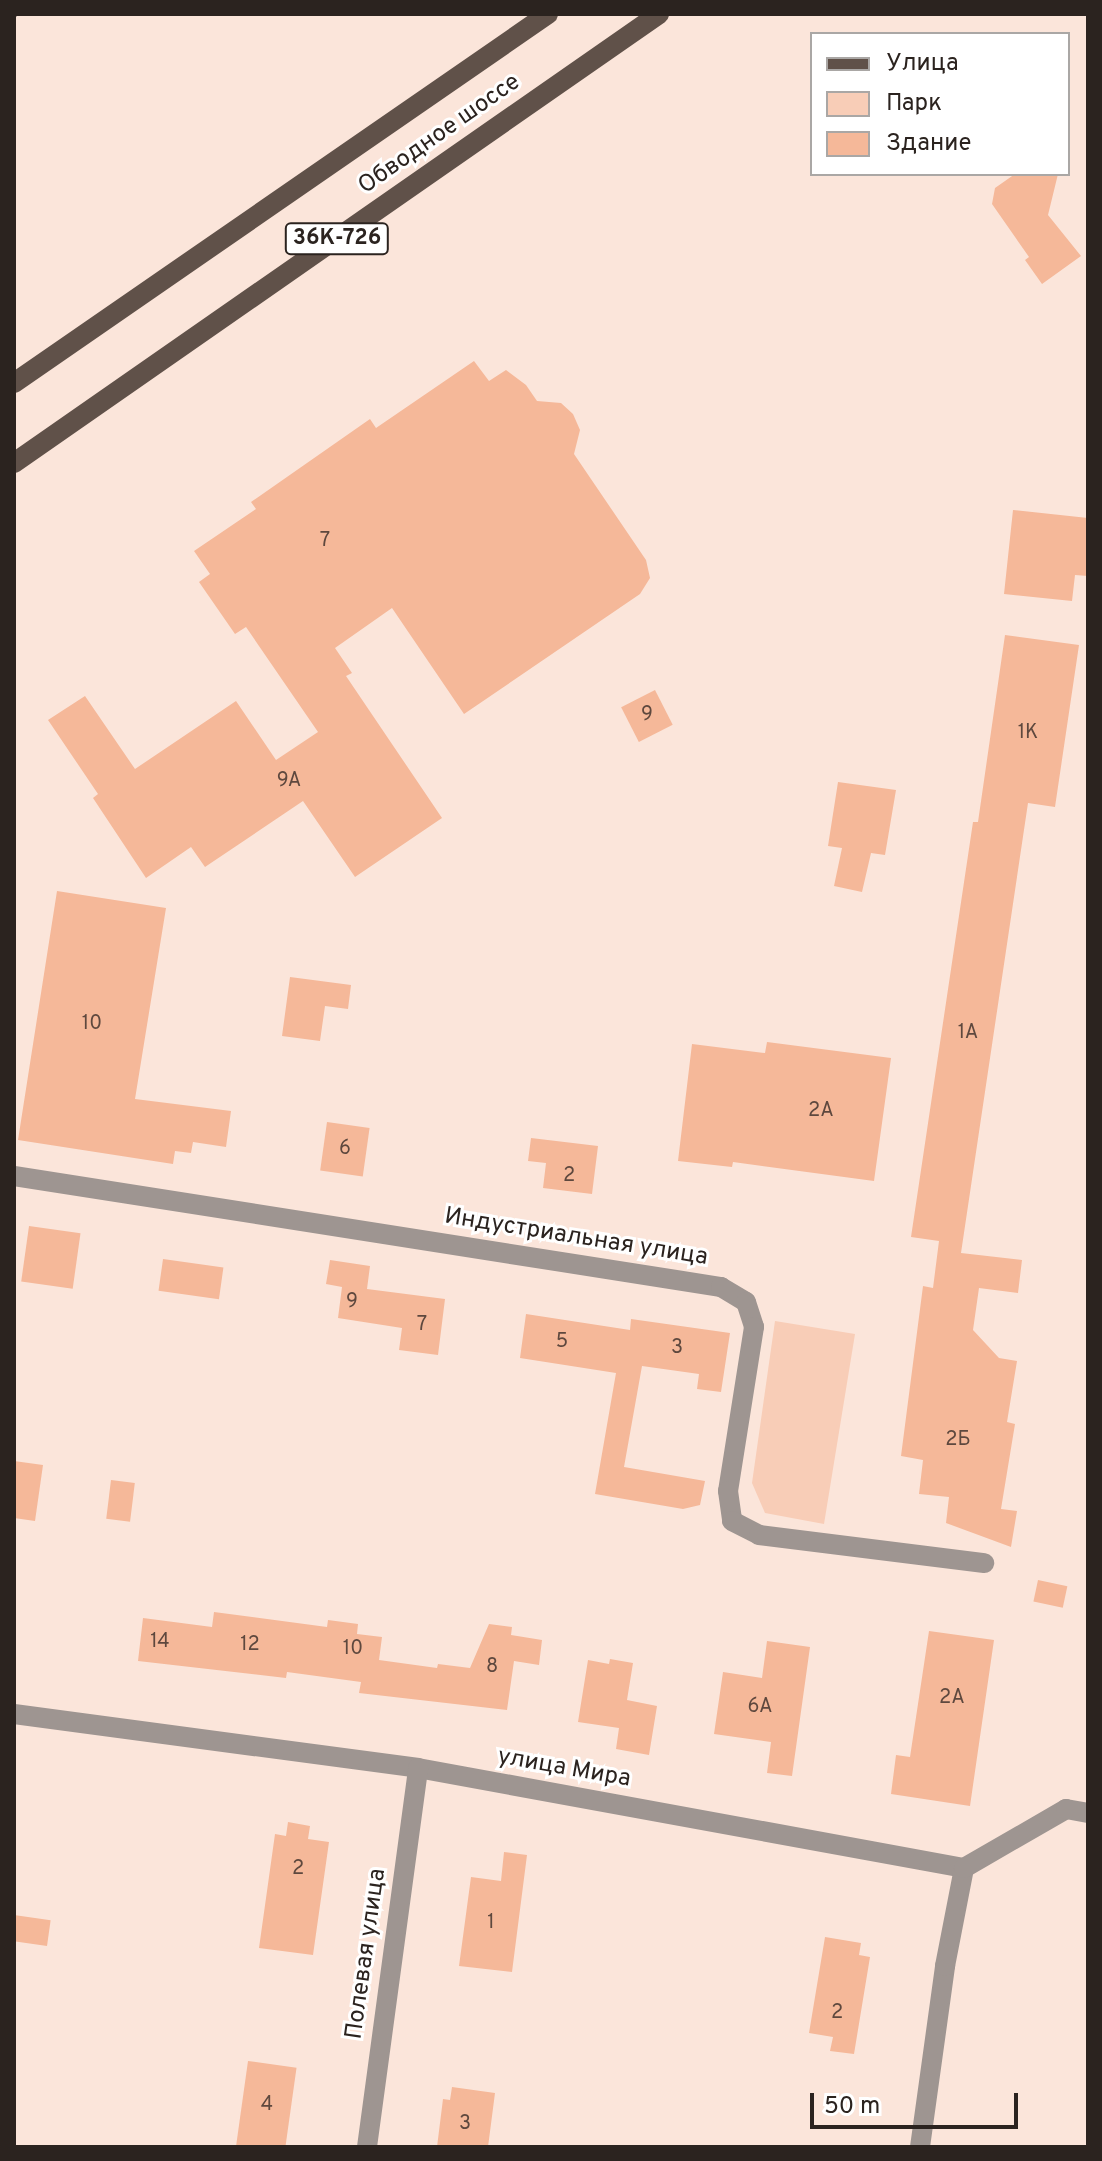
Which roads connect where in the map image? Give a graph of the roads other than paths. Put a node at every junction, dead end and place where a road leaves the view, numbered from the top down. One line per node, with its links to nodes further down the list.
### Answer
1 (548, 14): 3 (main road, Обводное шоссе / 36К-726)
2 (659, 14): 4 (main road, Обводное шоссе / 36К-726)
3 (14, 383)
4 (14, 463)
5 (14, 1176): 6 (street, Индустриальная улица)
6 (984, 1563)
7 (14, 1714): 8 (street, улица Мира)
8 (418, 1768): 10 (street, улица Мира); 11 (street, Полевая улица)
9 (1088, 1813): 10 (street)
10 (964, 1868): 12 (street)
11 (367, 2147)
12 (920, 2147)

